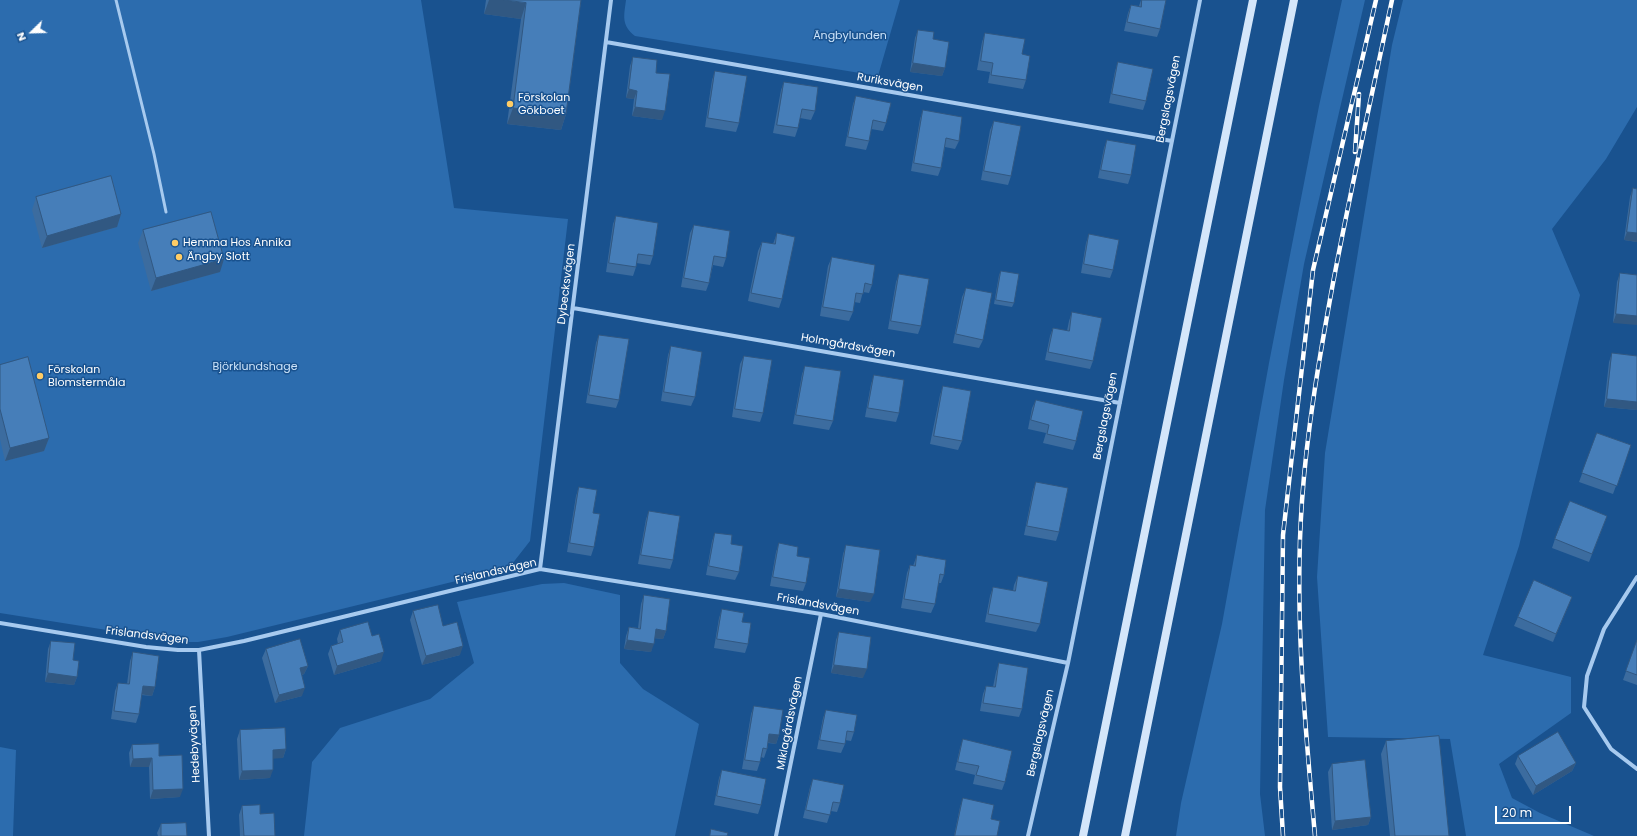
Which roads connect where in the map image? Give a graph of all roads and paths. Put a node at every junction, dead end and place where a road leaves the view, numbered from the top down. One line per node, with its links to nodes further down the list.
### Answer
1 (116, 0): 8 (lane)
2 (611, 0): 6 (street, Dybecksvägen)
3 (1200, 0): 7 (street, Bergslagsvägen)
4 (1253, 0): 21 (main road)
5 (1294, 0): 22 (main road)
6 (606, 42): 7 (street, Ruriksvägen); 9 (street, Dybecksvägen)
7 (1172, 141): 10 (street, Bergslagsvägen)
8 (166, 212)
9 (573, 308): 10 (street, Holmgårdsvägen); 11 (street, Dybecksvägen)
10 (1120, 403): 16 (street, Bergslagsvägen)
11 (540, 569): 13 (street, Frislandsvägen); 15 (street, Frislandsvägen)
12 (1637, 577): 17 (street)
13 (820, 614): 16 (street, Frislandsvägen); 19 (street, Miklagårdsvägen)
14 (0, 623): 15 (street, Frislandsvägen)
15 (199, 650): 18 (street, Hedebyvägen)
16 (1068, 662): 20 (street, Bergslagsvägen)
17 (1637, 769)
18 (208, 836)
19 (776, 836)
20 (1028, 836)
21 (1084, 836)
22 (1125, 836)

